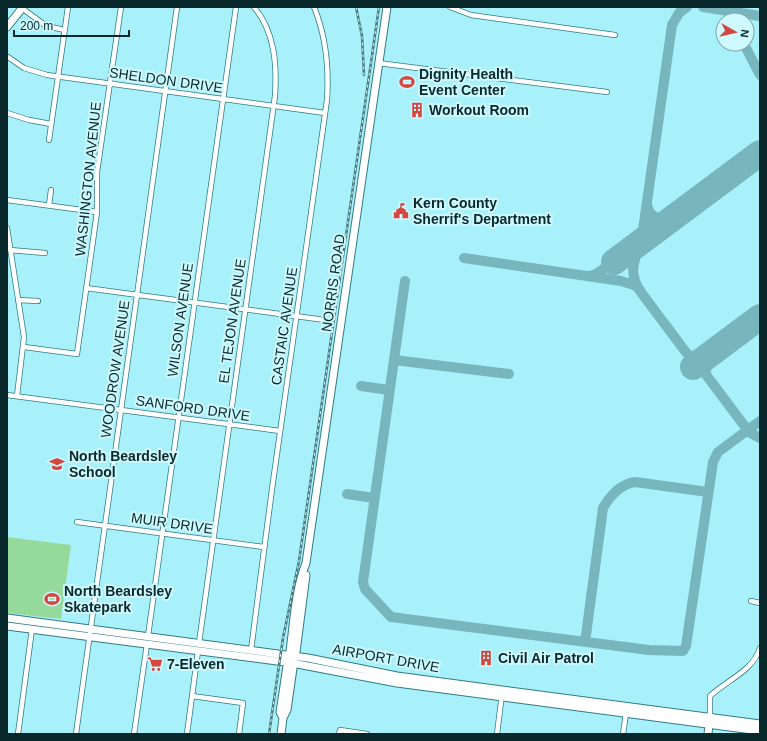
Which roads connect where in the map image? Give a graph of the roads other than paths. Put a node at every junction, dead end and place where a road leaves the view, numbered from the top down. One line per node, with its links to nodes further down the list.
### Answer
1 (22, 7): 10 (main road); 11 (street)
2 (68, 7): 11 (street)
3 (121, 7): 16 (street, WASHINGTON AVENUE)
4 (177, 7): 17 (street, WOODROW AVENUE)
5 (236, 7): 19 (street, WILSON AVENUE)
6 (254, 7): 20 (street, EL TEJON AVENUE)
7 (314, 7): 22 (street, CASTAIC AVENUE)
8 (387, 7): 14 (main road, NORRIS ROAD)
9 (450, 7): 12 (street)
10 (7, 27)
11 (65, 30): 15 (street)
12 (615, 35)
13 (8, 57): 15 (street, SHELDON DRIVE)
14 (378, 63): 18 (street); 65 (main road, NORRIS ROAD)
15 (58, 77): 16 (street, SHELDON DRIVE); 23 (street)
16 (110, 84): 17 (street, SHELDON DRIVE); 28 (street, WASHINGTON AVENUE)
17 (165, 91): 19 (street, SHELDON DRIVE); 33 (street, WOODROW AVENUE)
18 (607, 92)
19 (222, 99): 20 (street, SHELDON DRIVE); 36 (street, WILSON AVENUE)
20 (274, 106): 22 (street, SHELDON DRIVE); 37 (street, EL TEJON AVENUE)
21 (7, 113): 23 (street)
22 (325, 113): 38 (street, CASTAIC AVENUE)
23 (51, 124): 24 (street)
24 (49, 140)
25 (51, 190): 27 (street)
26 (7, 200): 27 (street)
27 (49, 205): 28 (street)
28 (97, 212): 32 (street, WASHINGTON AVENUE)
29 (7, 228): 30 (street)
30 (10, 250): 31 (street); 34 (street)
31 (45, 253)
32 (86, 288): 33 (street); 40 (street, WASHINGTON AVENUE)
33 (136, 294): 36 (street); 43 (street, WOODROW AVENUE)
34 (18, 300): 35 (street); 40 (street)
35 (38, 301)
36 (194, 302): 37 (street); 44 (street, WILSON AVENUE)
37 (245, 309): 38 (street); 45 (street, EL TEJON AVENUE)
38 (297, 316): 39 (street); 46 (street, CASTAIC AVENUE)
39 (325, 320)
40 (24, 347): 42 (street)
41 (7, 395): 42 (street, SANFORD DRIVE)
42 (18, 396): 43 (street, SANFORD DRIVE)
43 (120, 410): 44 (street, SANFORD DRIVE); 48 (street, WOODROW AVENUE)
44 (177, 417): 45 (street, SANFORD DRIVE); 49 (street, WILSON AVENUE)
45 (229, 424): 46 (street, SANFORD DRIVE); 50 (street, EL TEJON AVENUE)
46 (280, 431): 51 (street, CASTAIC AVENUE)
47 (77, 522): 48 (street, MUIR DRIVE)
48 (104, 526): 49 (street, MUIR DRIVE); 57 (street, WOODROW AVENUE)
49 (161, 533): 50 (street, MUIR DRIVE); 58 (street, WILSON AVENUE)
50 (213, 540): 51 (street, MUIR DRIVE); 60 (street, EL TEJON AVENUE)
51 (264, 547): 63 (street, CASTAIC AVENUE)
52 (751, 601): 53 (street)
53 (760, 603)
54 (7, 618): 57 (main road, AIRPORT DRIVE)
55 (7, 626): 56 (main road, AIRPORT DRIVE)
56 (32, 629): 59 (main road, AIRPORT DRIVE); 73 (street)
57 (90, 629): 58 (main road, AIRPORT DRIVE); 59 (street, WOODROW AVENUE)
58 (148, 636): 60 (main road, AIRPORT DRIVE)
59 (89, 637): 61 (main road, AIRPORT DRIVE); 74 (street, WOODROW AVENUE)
60 (199, 643): 63 (main road, AIRPORT DRIVE)
61 (147, 644): 64 (main road, AIRPORT DRIVE); 75 (street)
62 (760, 648): 70 (street)
63 (251, 650): 65 (main road, AIRPORT DRIVE)
64 (198, 651): 65 (main road, AIRPORT DRIVE); 67 (street)
65 (292, 659): 66 (main road, AIRPORT DRIVE); 78 (main road, NORRIS ROAD)
66 (502, 694): 68 (main road, AIRPORT DRIVE); 69 (main road, AIRPORT DRIVE); 81 (street)
67 (192, 696): 76 (street); 77 (street)
68 (670, 712): 69 (main road); 70 (main road, AIRPORT DRIVE)
69 (626, 713): 70 (main road, AIRPORT DRIVE); 82 (street)
70 (710, 721): 71 (main road, AIRPORT DRIVE); 72 (main road, AIRPORT DRIVE); 83 (main road)
71 (760, 724)
72 (760, 732)
73 (18, 734)
74 (76, 734)
75 (134, 734)
76 (188, 734)
77 (239, 734)
78 (281, 734)
79 (339, 734): 80 (street)
80 (367, 734)
81 (496, 734)
82 (623, 734)
83 (708, 734)

